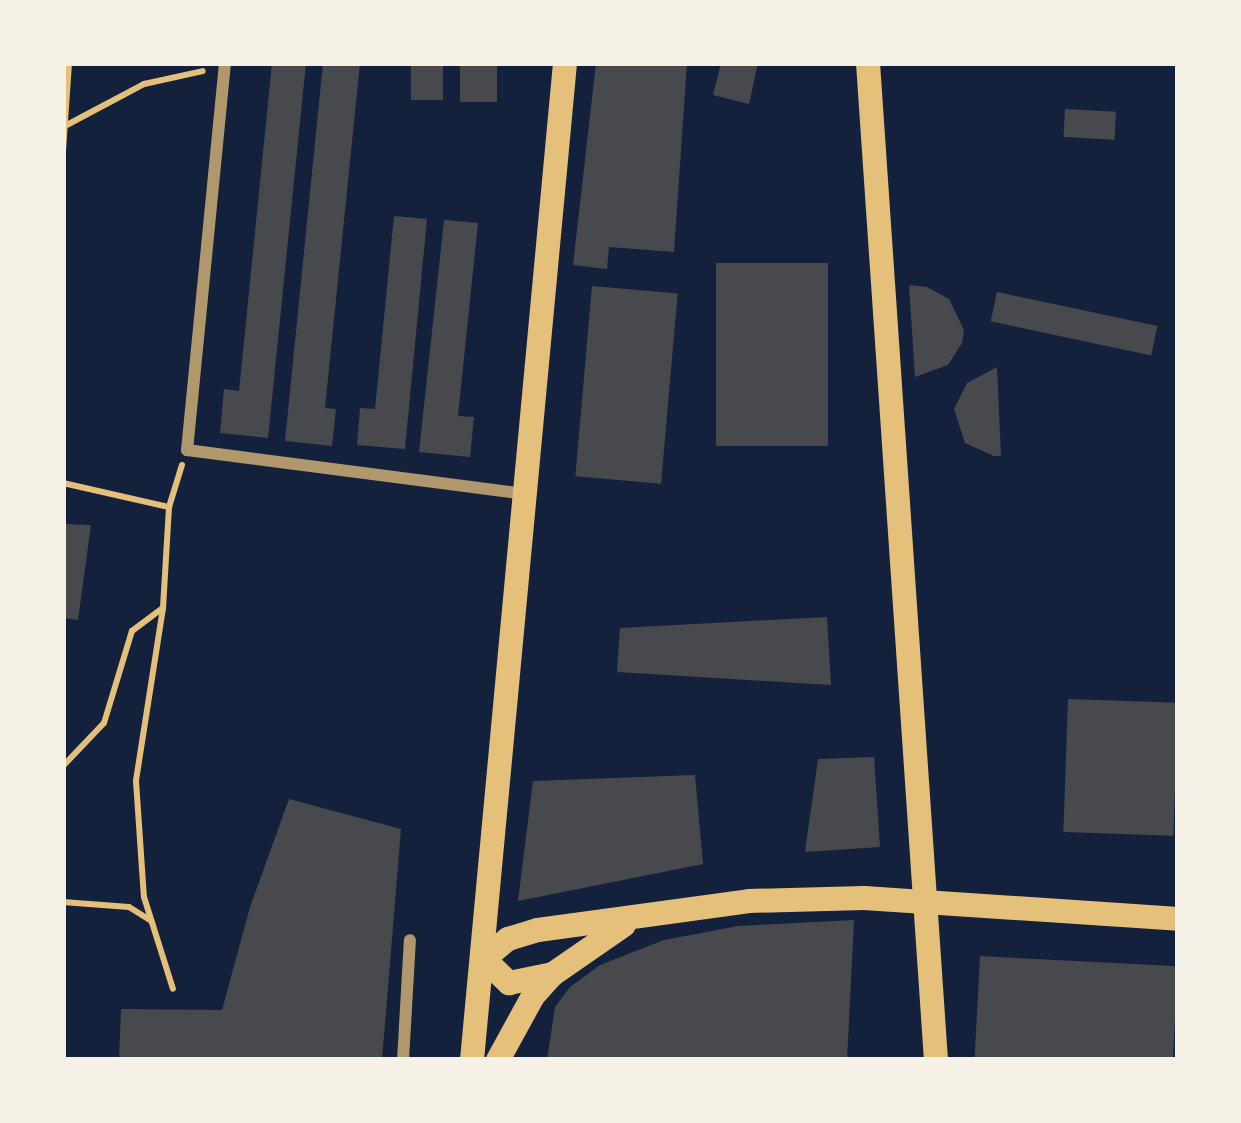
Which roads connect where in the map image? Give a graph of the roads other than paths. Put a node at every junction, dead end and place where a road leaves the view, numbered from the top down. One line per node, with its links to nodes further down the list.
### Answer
1 (566, 63): 4 (main road)
2 (868, 63): 6 (main road)
3 (225, 68): 4 (street)
4 (526, 494): 5 (main road)
5 (488, 892): 9 (main road); 11 (main road)
6 (928, 902): 7 (main road); 8 (main road); 16 (main road)
7 (642, 917): 9 (main road); 12 (main road)
8 (1178, 920)
9 (538, 930): 11 (main road)
10 (410, 940): 13 (street)
11 (484, 959): 12 (main road); 14 (main road)
12 (553, 974): 15 (main road)
13 (403, 1060)
14 (472, 1060)
15 (498, 1060)
16 (936, 1060)

